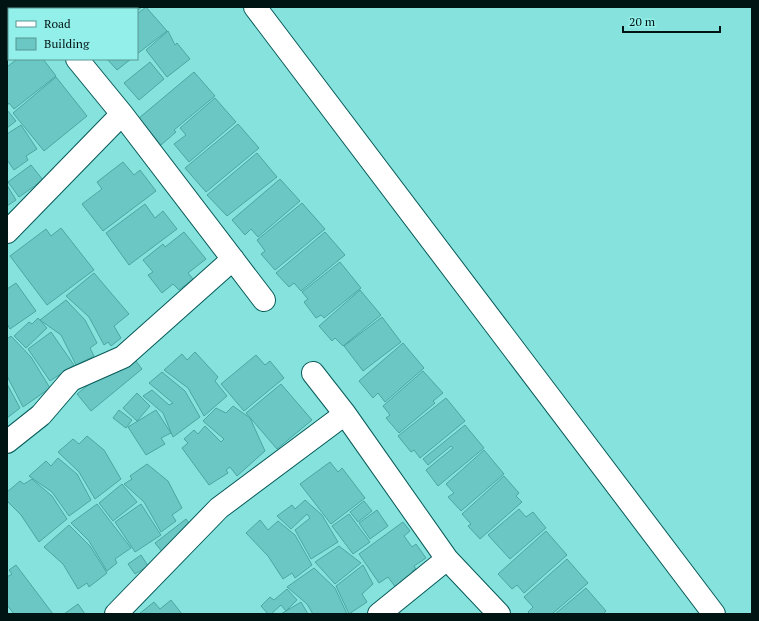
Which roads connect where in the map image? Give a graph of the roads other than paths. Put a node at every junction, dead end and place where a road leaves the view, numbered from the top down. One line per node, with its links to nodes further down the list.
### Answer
1 (255, 7): 14 (street)
2 (78, 60): 3 (street)
3 (122, 114): 4 (street); 5 (street)
4 (7, 232)
5 (234, 259): 6 (street); 9 (street)
6 (264, 300)
7 (313, 373): 8 (street)
8 (345, 414): 10 (street); 11 (street)
9 (7, 442)
10 (447, 559): 12 (street); 13 (street)
11 (116, 614)
12 (379, 614)
13 (499, 614)
14 (714, 614)

